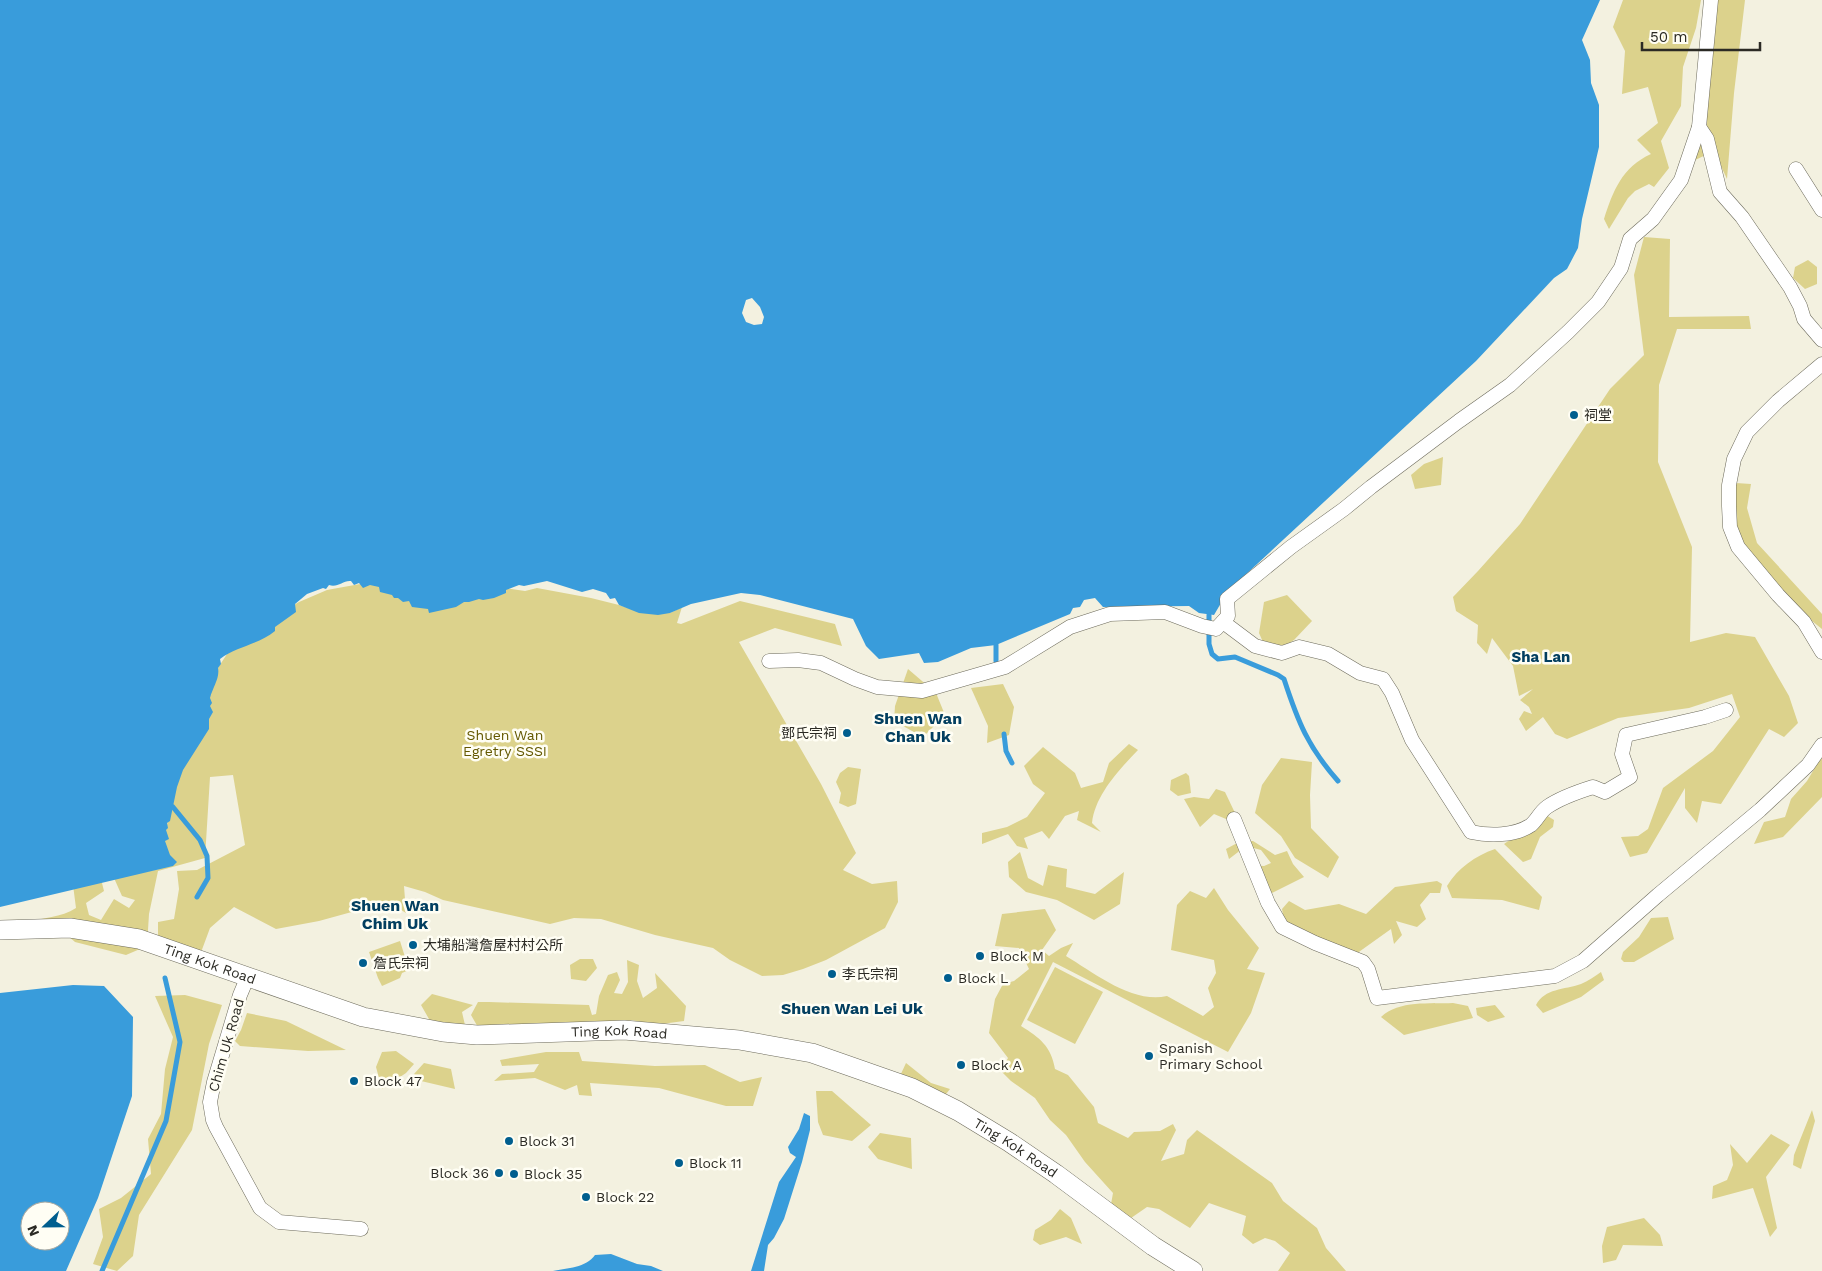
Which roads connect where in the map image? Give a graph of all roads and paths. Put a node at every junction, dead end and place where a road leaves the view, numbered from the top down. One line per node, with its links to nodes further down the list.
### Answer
1 (1711, 0): 2 (street)
2 (1698, 127): 5 (street); 7 (street)
3 (1796, 169): 4 (street)
4 (1822, 210)
5 (1822, 340)
6 (1822, 364): 8 (street)
7 (1212, 625): 9 (street); 10 (street)
8 (1822, 652)
9 (769, 661)
10 (1726, 710)
11 (1822, 745): 12 (street)
12 (1234, 819)
13 (0, 930): 14 (main road, Ting Kok Road)
14 (248, 976): 15 (street, Chim Uk Road); 16 (main road, Ting Kok Road)
15 (360, 1229)
16 (1193, 1271)

